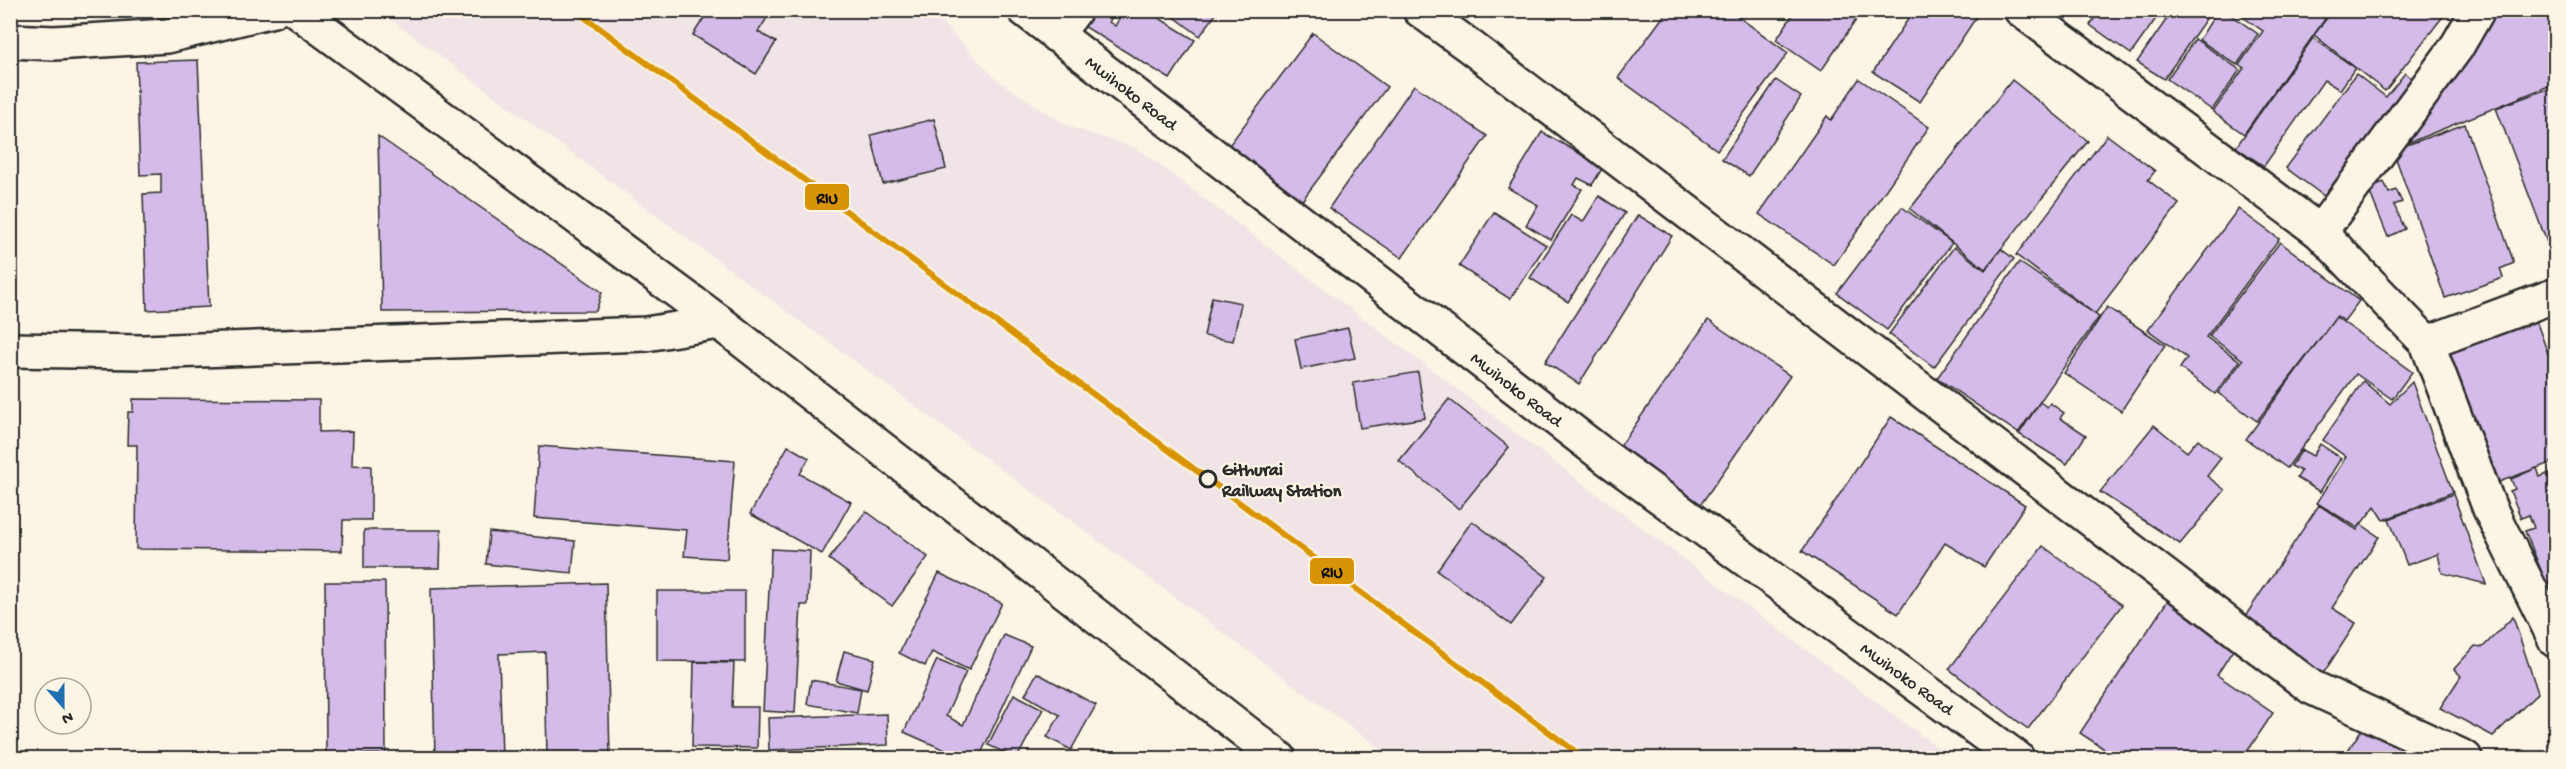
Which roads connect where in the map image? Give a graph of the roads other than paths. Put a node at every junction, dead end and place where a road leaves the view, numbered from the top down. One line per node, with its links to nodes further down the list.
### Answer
1 (273, 10): 8 (street)
2 (296, 10): 11 (street)
3 (1025, 10): 7 (street, Mwihoko Road)
4 (1420, 10): 17 (street)
5 (2021, 10): 9 (street)
6 (2478, 10): 9 (street)
7 (1066, 23): 16 (street, Mwihoko Road)
8 (10, 41)
9 (2320, 232): 12 (street)
10 (2556, 295): 12 (street)
11 (719, 322): 13 (street); 15 (street)
12 (2427, 343): 14 (street)
13 (10, 350)
14 (2556, 641)
15 (1279, 759)
16 (2017, 759)
17 (2465, 759)

